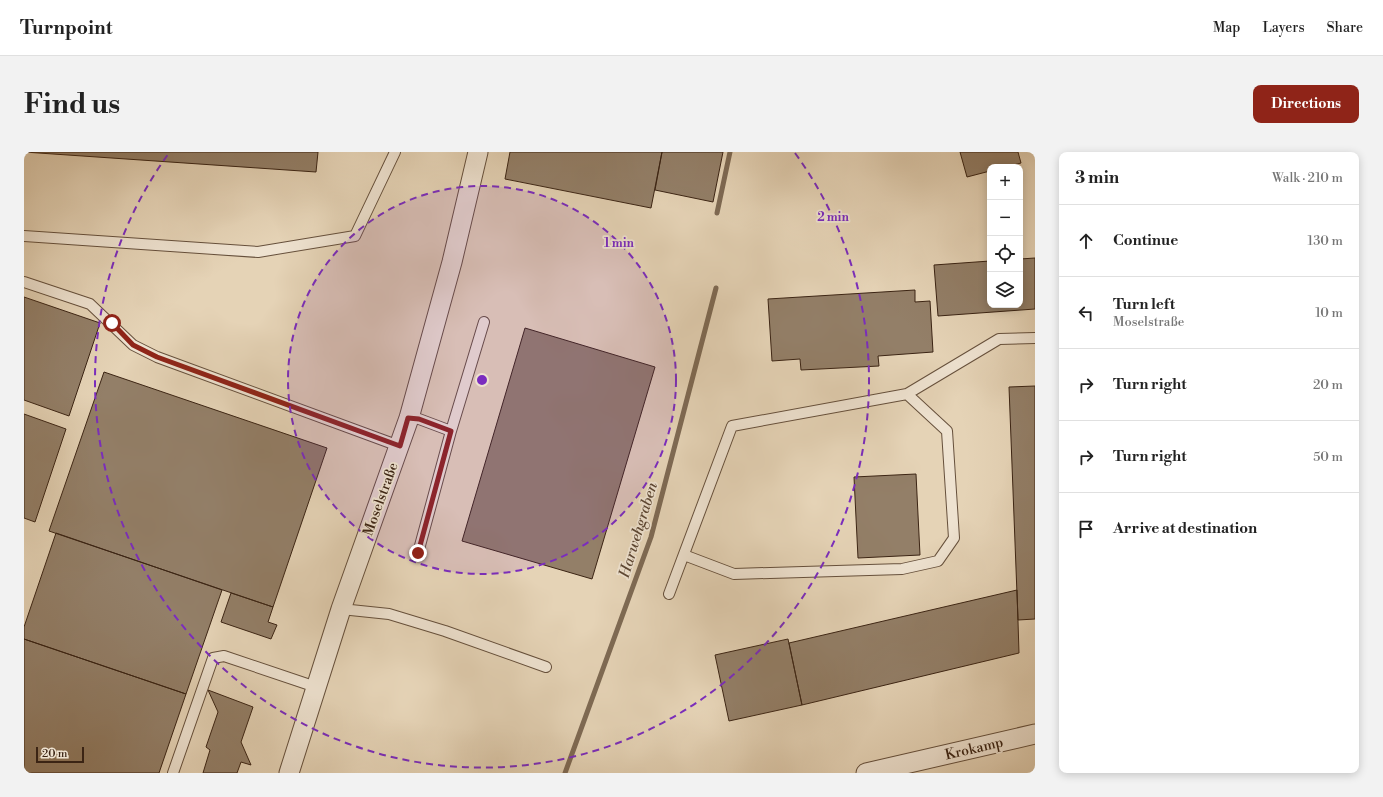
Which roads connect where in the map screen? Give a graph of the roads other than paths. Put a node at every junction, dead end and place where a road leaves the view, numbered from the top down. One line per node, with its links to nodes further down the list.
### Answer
1 (395, 152): 3 (lane)
2 (478, 152): 8 (street, Moselstraße)
3 (24, 236)
4 (24, 282): 10 (lane)
5 (484, 322): 9 (lane)
6 (1035, 338): 7 (lane)
7 (907, 394): 12 (lane); 12 (lane)
8 (408, 418): 9 (lane); 10 (street, Moselstraße)
9 (451, 431): 11 (lane)
10 (400, 446): 14 (street, Moselstraße)
11 (418, 553)
12 (684, 555): 13 (lane)
13 (669, 594)
14 (341, 609): 15 (lane); 16 (street, Moselstraße)
15 (546, 667)
16 (316, 687): 18 (lane); 19 (street, Moselstraße)
17 (1035, 734): 20 (street, Krokamp)
18 (173, 773)
19 (289, 773)
20 (866, 773)

